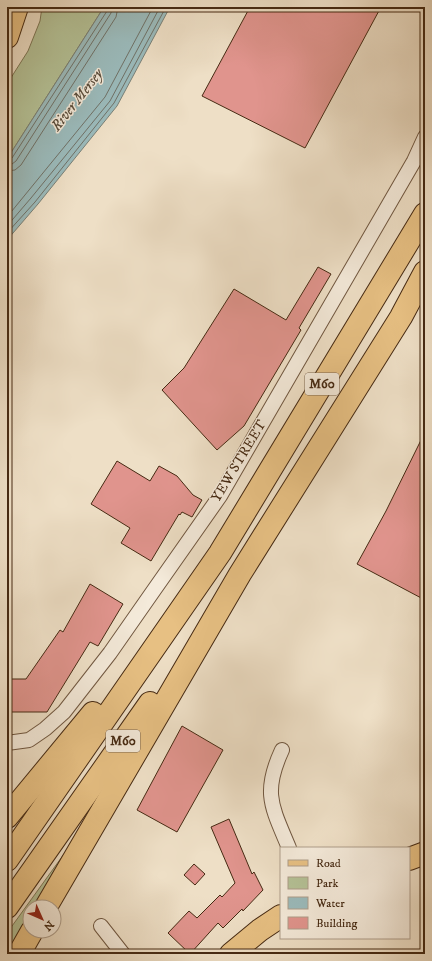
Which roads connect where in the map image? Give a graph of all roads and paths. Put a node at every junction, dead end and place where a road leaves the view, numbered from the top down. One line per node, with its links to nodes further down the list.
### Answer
1 (17, 7): 2 (main road)
2 (7, 37)
3 (425, 137): 8 (street, YEW STREET)
4 (425, 214): 6 (main road, M60)
5 (425, 272): 7 (main road, M60)
6 (220, 553): 10 (main road, M60); 14 (main road, M60)
7 (240, 574): 15 (main road, M60); 16 (main road, M60)
8 (7, 743)
9 (282, 750): 11 (street)
10 (7, 817)
11 (289, 847)
12 (425, 853): 13 (main road)
13 (410, 859)
14 (7, 860)
15 (51, 899)
16 (7, 907)
17 (280, 917): 20 (main road)
18 (101, 926): 22 (street)
19 (27, 939): 21 (main road)
20 (234, 953)
21 (19, 954)
22 (123, 954)

